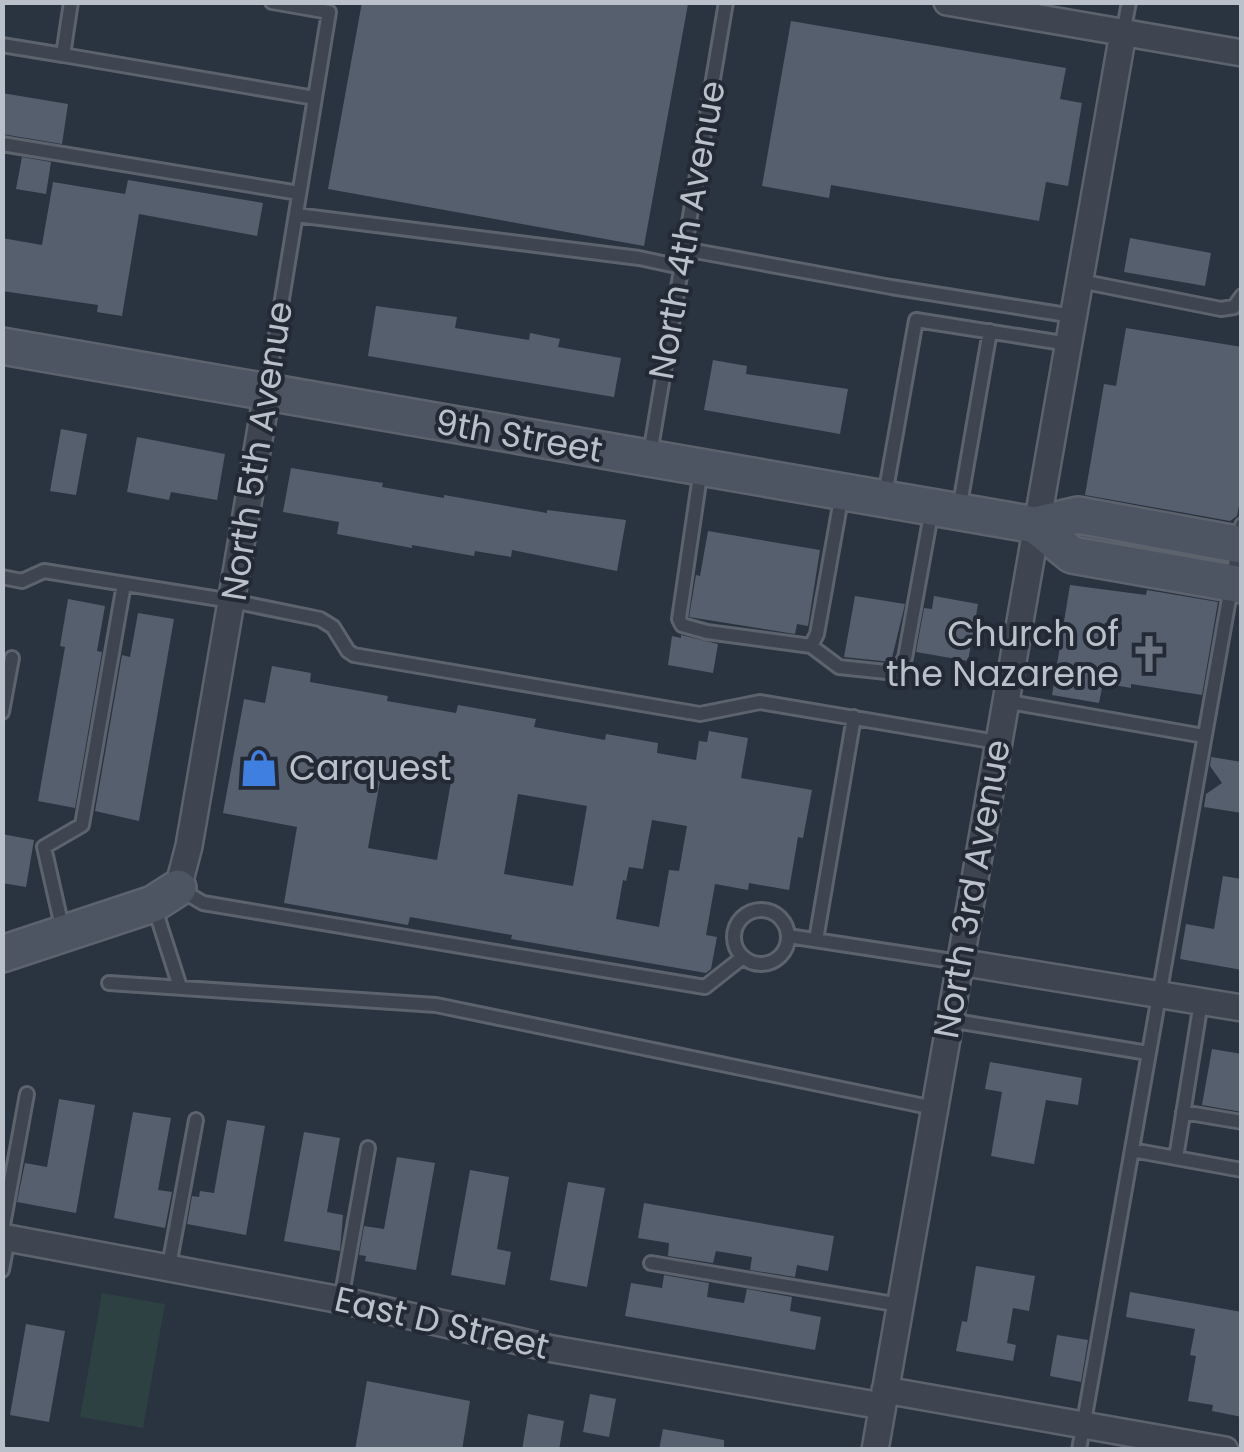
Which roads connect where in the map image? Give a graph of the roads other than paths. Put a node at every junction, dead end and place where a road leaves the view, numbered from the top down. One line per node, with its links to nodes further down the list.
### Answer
1 (71, 2): 9 (lane)
2 (272, 2): 10 (lane, North 5th Avenue)
3 (726, 2): 14 (lane, North 4th Avenue)
4 (947, 2): 6 (street)
5 (1129, 2): 6 (lane)
6 (1124, 33): 8 (street); 16 (street, North 3rd Avenue)
7 (2, 45): 9 (lane)
8 (1242, 53)
9 (63, 55): 10 (lane)
10 (315, 98): 12 (lane, North 5th Avenue)
11 (2, 144): 12 (lane)
12 (300, 193): 13 (lane, North 5th Avenue)
13 (296, 215): 15 (lane); 22 (lane, North 5th Avenue)
14 (684, 248): 15 (lane, North 4th Avenue); 18 (lane)
15 (681, 267): 23 (lane, North 4th Avenue)
16 (1080, 281): 17 (lane); 18 (street, North 3rd Avenue)
17 (1242, 296)
18 (1074, 316): 20 (street, North 3rd Avenue)
19 (990, 330): 20 (lane); 26 (lane); 27 (lane)
20 (1068, 344): 28 (street, North 3rd Avenue)
21 (2, 346): 22 (street, 9th Street)
22 (267, 393): 23 (street, 9th Street); 33 (street, North 5th Avenue)
23 (649, 458): 24 (street, 9th Street)
24 (701, 466): 25 (street, 9th Street); 34 (lane)
25 (843, 491): 26 (street, 9th Street); 34 (lane)
26 (885, 498): 27 (street, 9th Street)
27 (946, 509): 28 (street, 9th Street); 34 (lane)
28 (1035, 525): 29 (street, 9th Street); 32 (street, 9th Street); 36 (street, North 3rd Avenue)
29 (1241, 538): 32 (lane)
30 (2, 578): 31 (lane)
31 (124, 584): 33 (lane); 42 (lane)
32 (1237, 584): 39 (lane)
33 (232, 601): 38 (lane); 41 (street, North 5th Avenue)
34 (811, 646)
35 (12, 658): 37 (lane)
36 (1004, 701): 39 (lane); 40 (street, North 3rd Avenue)
37 (2, 712)
38 (854, 717): 40 (lane); 44 (lane)
39 (1204, 736): 50 (lane)
40 (997, 742): 47 (street, North 3rd Avenue)
41 (166, 896): 42 (street); 46 (lane); 49 (lane)
42 (64, 934): 45 (street)
43 (788, 936): 44 (lane); 46 (lane); 46 (lane)
44 (816, 940): 47 (lane)
45 (2, 954)
46 (744, 958)
47 (959, 962): 50 (street); 53 (street, North 3rd Avenue)
48 (108, 983): 49 (lane)
49 (180, 987): 56 (lane)
50 (1158, 995): 51 (street); 54 (lane)
51 (1200, 1002): 52 (street); 57 (lane)
52 (1242, 1008)
53 (949, 1020): 54 (lane); 56 (street, North 3rd Avenue)
54 (1148, 1053): 61 (lane)
55 (28, 1094): 64 (lane)
56 (934, 1108): 69 (street, North 3rd Avenue)
57 (1183, 1112): 59 (lane); 62 (lane)
58 (196, 1120): 66 (lane)
59 (1242, 1122)
60 (368, 1148): 68 (lane)
61 (1132, 1150): 62 (lane); 71 (lane)
62 (1176, 1158): 63 (lane)
63 (1242, 1170)
64 (4, 1235): 66 (street, East D Street); 67 (lane)
65 (652, 1263): 69 (lane)
66 (169, 1266): 68 (street, East D Street)
67 (2, 1270)
68 (341, 1300): 70 (street, East D Street)
69 (900, 1305): 70 (street, North 3rd Avenue)
70 (884, 1398): 71 (street, East D Street); 72 (street, North 3rd Avenue)
71 (1081, 1437): 73 (street, East D Street)
72 (874, 1450)
73 (1226, 1450)

